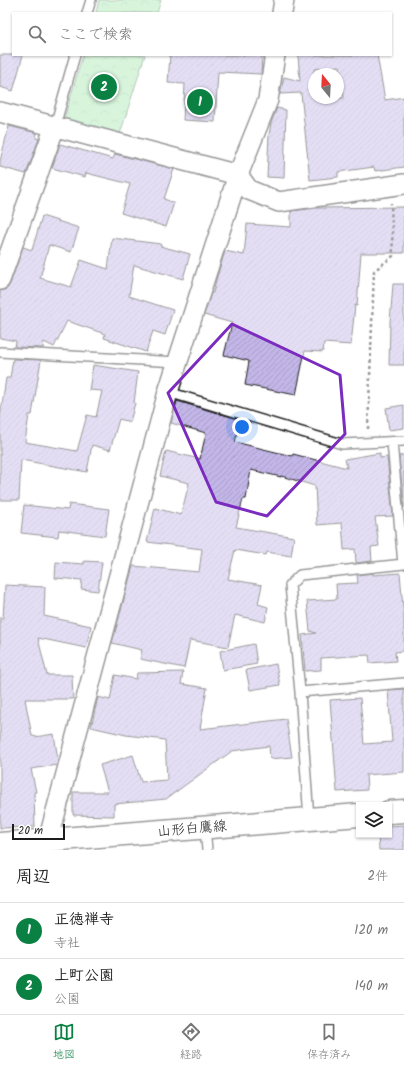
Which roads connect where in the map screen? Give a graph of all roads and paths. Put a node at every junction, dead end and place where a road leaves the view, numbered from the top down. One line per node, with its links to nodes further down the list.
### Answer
1 (91, 0): 3 (lane)
2 (284, 0): 4 (street)
3 (87, 12)
4 (282, 12)
5 (75, 56): 8 (lane)
6 (275, 56): 9 (street)
7 (0, 112): 8 (street)
8 (55, 126): 9 (street); 11 (street)
9 (238, 175): 10 (street); 13 (street)
10 (398, 184): 17 (path)
11 (0, 280)
12 (0, 352): 13 (lane)
13 (177, 362): 14 (street)
14 (168, 392): 17 (lane); 26 (street)
15 (404, 441): 16 (lane)
16 (392, 442): 17 (lane); 18 (lane)
17 (368, 443)
18 (403, 564): 20 (lane)
19 (404, 683): 20 (lane)
20 (300, 692): 24 (lane)
21 (404, 811): 22 (main road)
22 (392, 812)
23 (356, 815): 24 (main road, 山形白鷹線)
24 (309, 818): 25 (main road, 山形白鷹線)
25 (205, 828): 26 (main road, 山形白鷹線); 28 (lane)
26 (48, 841): 27 (main road, 山形白鷹線)
27 (0, 844)
28 (206, 850)

